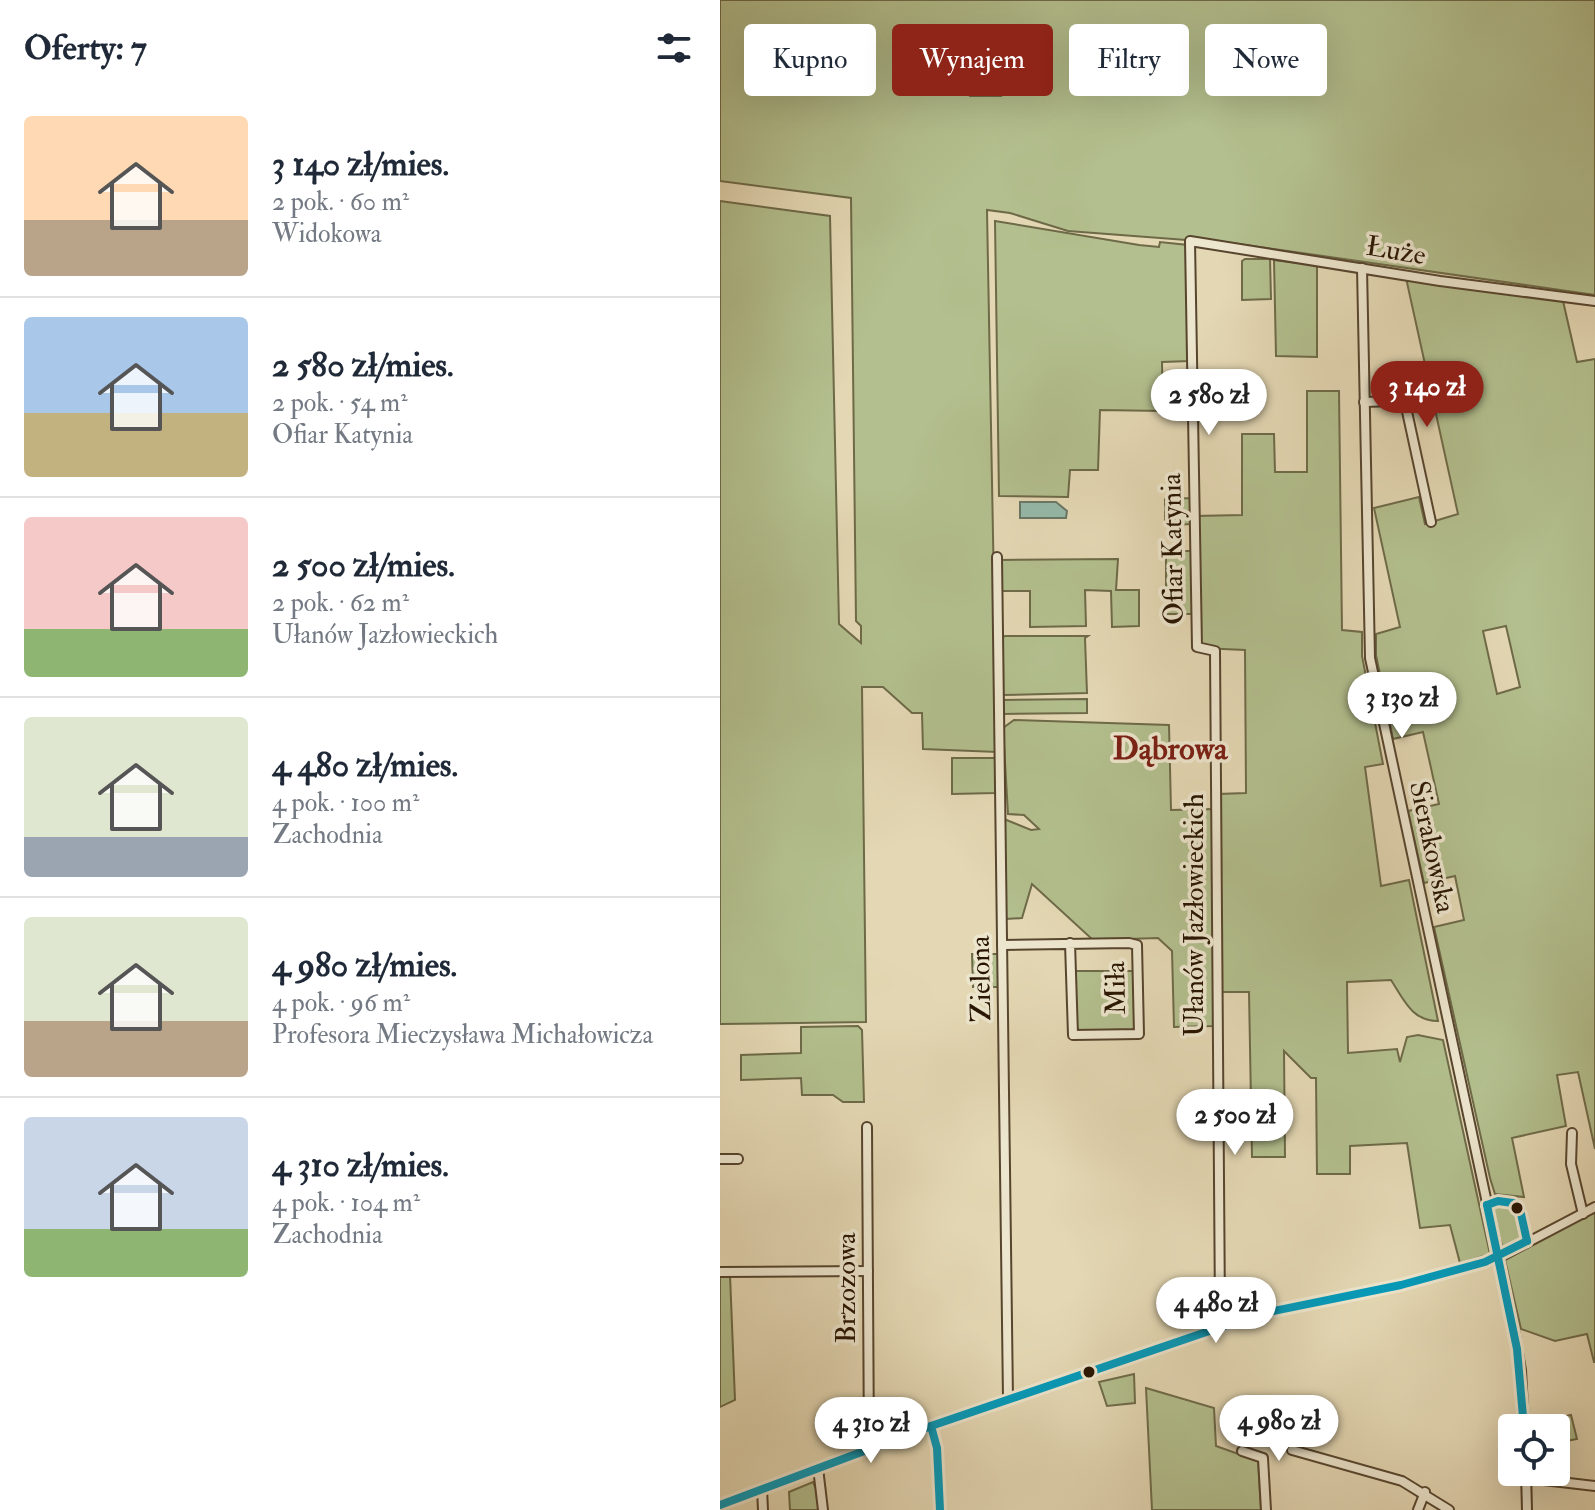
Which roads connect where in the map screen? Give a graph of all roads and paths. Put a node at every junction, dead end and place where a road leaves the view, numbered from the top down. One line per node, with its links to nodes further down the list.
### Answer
1 (1190, 241): 2 (street, Łuże); 7 (street, Ofiar Katynia)
2 (1362, 268): 3 (street, Łuże); 4 (street, Sierakowska)
3 (1595, 301)
4 (1364, 402): 5 (street); 16 (street, Sierakowska)
5 (1431, 522)
6 (997, 557): 9 (street, Zielona)
7 (1212, 649): 19 (street, Ułanów Jazłowieckich)
8 (1070, 943): 8 (street, Miła); 9 (street, Miła)
9 (1002, 945): 20 (street, Zielona)
10 (867, 1127): 17 (street, Brzozowa)
11 (1572, 1133): 15 (street)
12 (720, 1159): 13 (street)
13 (738, 1159)
14 (1595, 1207): 15 (street)
15 (1583, 1214): 16 (street)
16 (1498, 1258): 19 (street); 21 (street, Sierakowska)
17 (868, 1271): 18 (street); 23 (street, Brzozowa)
18 (720, 1272)
19 (1223, 1326): 20 (street)
20 (1008, 1399): 22 (street)
21 (1523, 1414)
22 (931, 1426): 23 (street); 35 (street)
23 (869, 1449): 26 (street)
24 (1292, 1450): 31 (street)
25 (1242, 1451): 36 (street)
26 (818, 1468): 30 (street); 34 (street)
27 (1570, 1482): 29 (street)
28 (1526, 1486): 39 (street)
29 (1595, 1486)
30 (762, 1489): 32 (street); 33 (street)
31 (1425, 1492): 37 (street); 38 (street)
32 (720, 1505)
33 (763, 1510)
34 (823, 1510)
35 (940, 1510)
36 (1266, 1510)
37 (1418, 1510)
38 (1449, 1510)
39 (1527, 1510)

